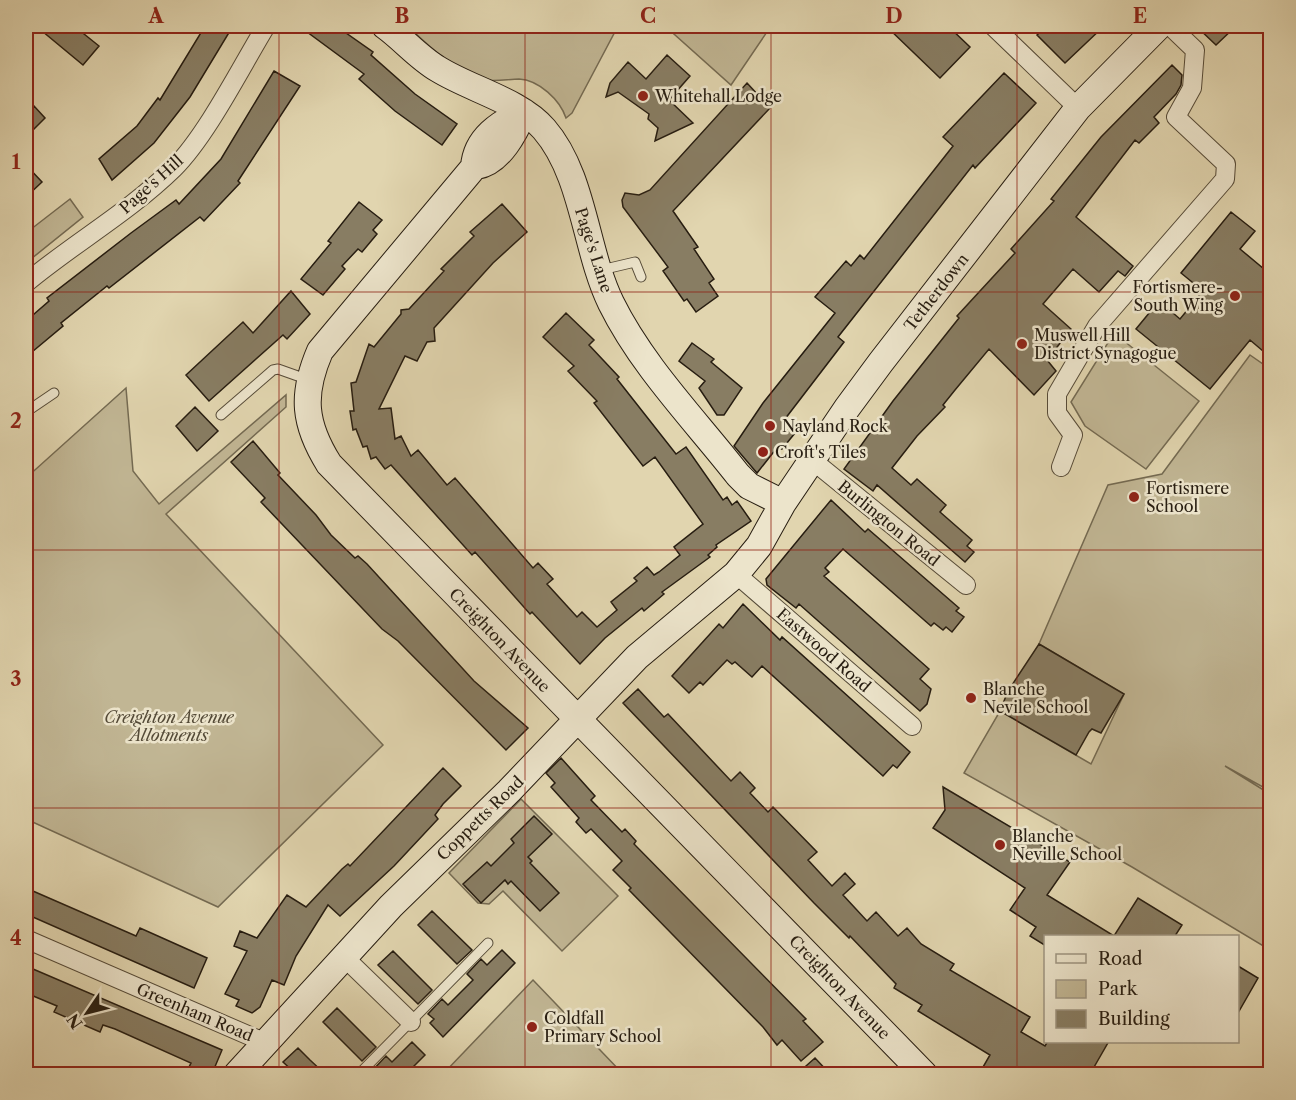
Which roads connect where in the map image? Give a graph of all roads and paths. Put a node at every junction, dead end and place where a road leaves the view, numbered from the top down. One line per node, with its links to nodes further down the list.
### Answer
1 (266, 26): 13 (street, Page's Hill)
2 (385, 26): 6 (street, Page's Lane)
3 (993, 26): 7 (street)
4 (1159, 26): 7 (street, Tetherdown)
5 (1170, 26): 19 (street)
6 (465, 86): 8 (street, Page's Lane); 9 (street)
7 (1078, 108): 18 (street, Tetherdown)
8 (524, 112): 9 (street, Creighton Avenue); 10 (street, Creighton Avenue); 11 (street, Page's Lane)
9 (483, 143): 10 (street, Creighton Avenue)
10 (474, 166): 14 (street, Creighton Avenue)
11 (600, 270): 12 (lane); 20 (street, Page's Lane)
12 (641, 278)
13 (26, 283)
14 (309, 380): 17 (lane); 23 (street, Creighton Avenue)
15 (54, 393): 16 (lane)
16 (26, 412)
17 (221, 415)
18 (812, 460): 20 (street, Tetherdown); 22 (street, Burlington Road)
19 (1061, 467)
20 (783, 502): 21 (street, Tetherdown)
21 (736, 574): 23 (street, Coppetts Road); 24 (street, Eastwood Road)
22 (966, 585)
23 (577, 719): 27 (street, Coppetts Road); 32 (street, Creighton Avenue)
24 (912, 726)
25 (26, 939): 29 (street, Greenham Road)
26 (488, 943): 28 (lane)
27 (344, 957): 28 (street); 29 (street, Coppetts Road)
28 (411, 1022): 31 (lane)
29 (266, 1043): 30 (street, Coppetts Road)
30 (237, 1074)
31 (359, 1074)
32 (924, 1074)

